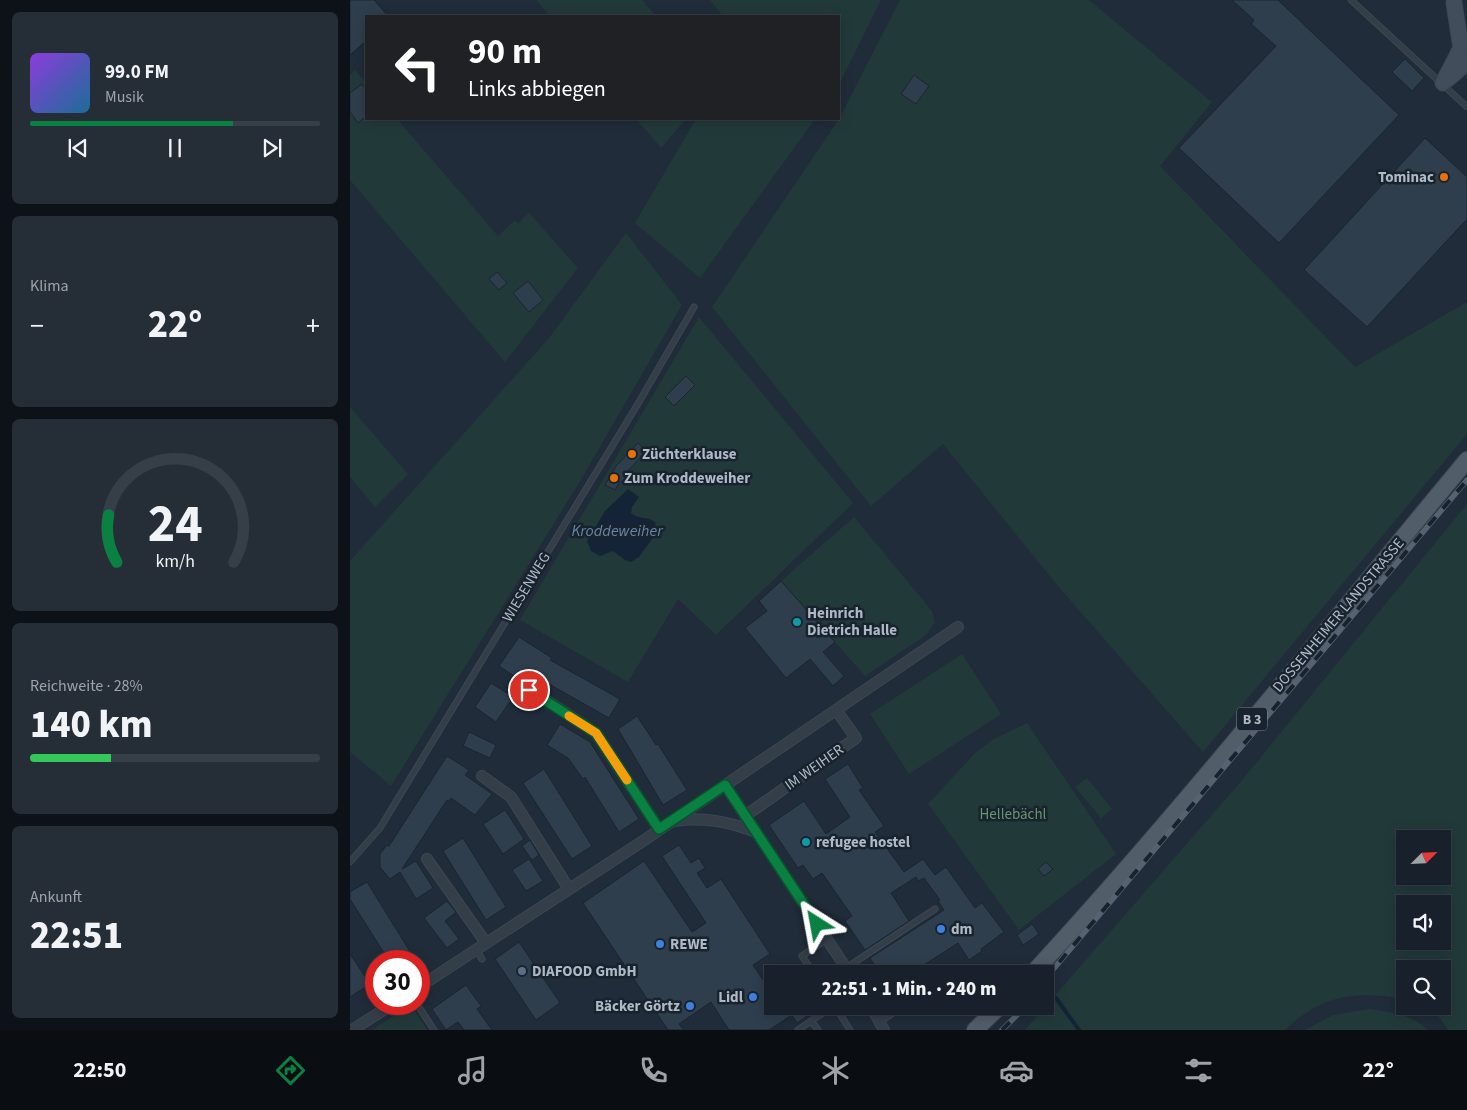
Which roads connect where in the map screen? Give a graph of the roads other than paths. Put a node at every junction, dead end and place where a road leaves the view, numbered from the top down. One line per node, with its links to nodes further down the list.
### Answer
1 (1351, 0): 6 (lane)
2 (1452, 1): 3 (main road); 4 (main road)
3 (1467, 13)
4 (1464, 45): 6 (main road)
5 (1467, 62): 6 (main road)
6 (1443, 83): 7 (lane)
7 (1467, 107)
8 (694, 307): 20 (lane, WIESENWEG)
9 (1467, 460): 30 (main road, DOSSENHEIMER LANDSTRASSE / B 3)
10 (958, 627): 12 (street)
11 (529, 690): 17 (street)
12 (836, 710): 14 (street); 15 (street, IM WEIHER)
13 (482, 776): 21 (street)
14 (725, 785): 15 (street); 16 (street)
15 (745, 816): 18 (street)
16 (670, 822): 17 (street); 18 (street)
17 (659, 829): 21 (street)
18 (756, 832): 23 (street)
19 (427, 859): 24 (street)
20 (350, 862)
21 (569, 889): 24 (street)
22 (935, 908): 29 (lane)
23 (827, 939): 27 (lane); 28 (street)
24 (486, 944): 25 (street)
25 (476, 950): 26 (lane); 31 (street)
26 (482, 959)
27 (808, 965)
28 (844, 965)
29 (856, 965)
30 (1040, 965)
31 (430, 980)
32 (376, 1015): 41 (street)
33 (424, 1015): 42 (lane)
34 (820, 1015): 39 (lane)
35 (840, 1015): 45 (lane)
36 (876, 1015): 40 (street)
37 (894, 1015): 40 (lane)
38 (991, 1015): 46 (main road)
39 (811, 1021): 43 (lane); 44 (lane)
40 (882, 1026)
41 (352, 1030)
42 (434, 1030)
43 (798, 1030)
44 (818, 1030)
45 (850, 1030)
46 (975, 1030)

